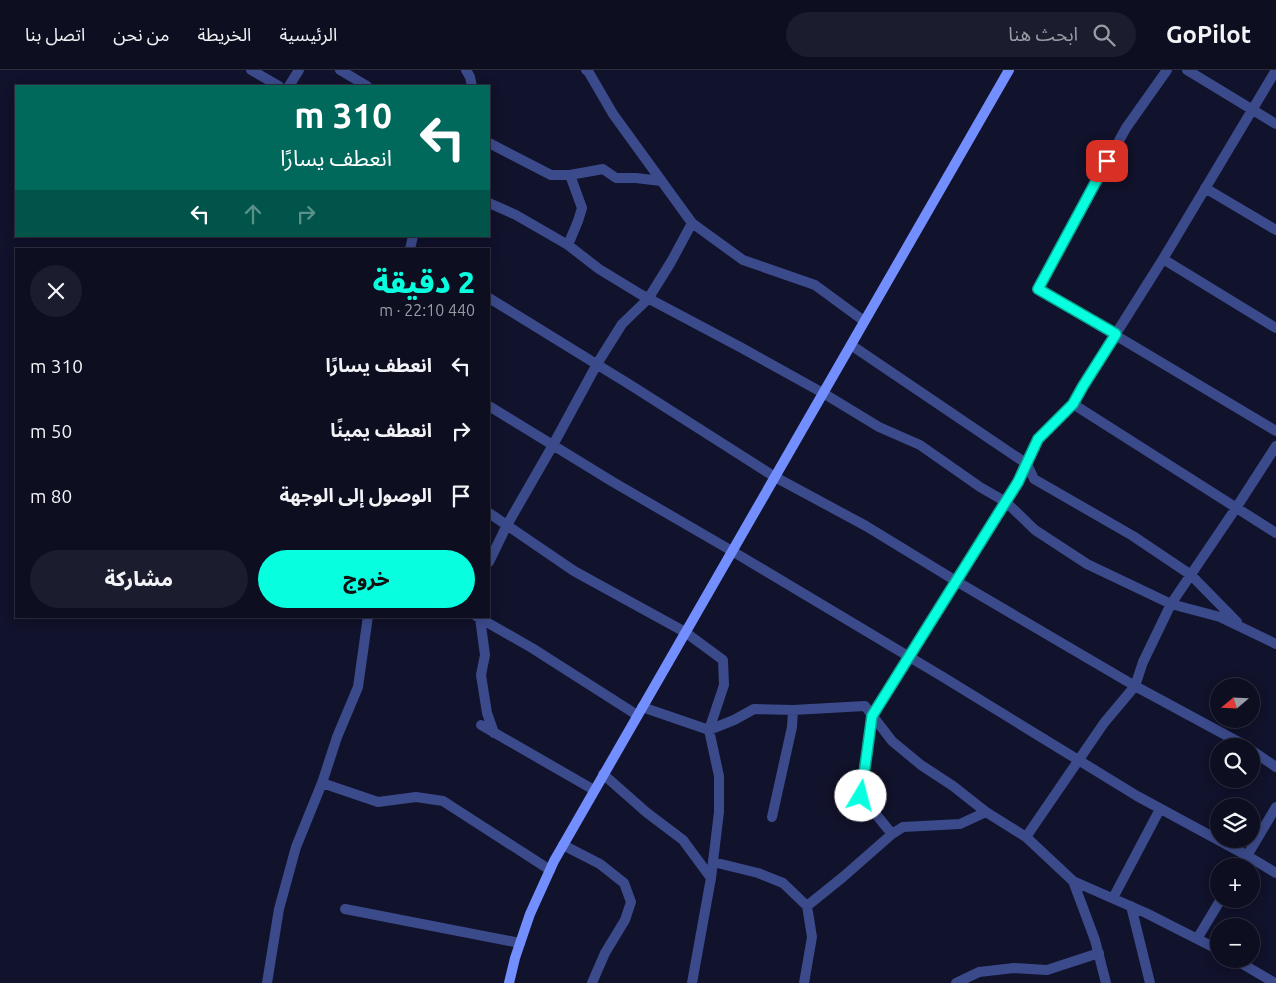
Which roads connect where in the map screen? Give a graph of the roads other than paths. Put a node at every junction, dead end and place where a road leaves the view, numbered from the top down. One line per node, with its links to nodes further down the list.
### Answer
1 (251, 70): 10 (street)
2 (299, 70): 11 (street)
3 (340, 70): 12 (street)
4 (466, 70): 13 (street)
5 (586, 70): 18 (street)
6 (1009, 70): 27 (main road)
7 (1167, 70): 29 (street)
8 (1187, 70): 14 (street)
9 (1276, 70): 14 (street)
10 (277, 85)
11 (290, 85)
12 (365, 85)
13 (472, 85)
14 (1252, 110): 15 (street); 19 (street)
15 (1276, 124)
16 (490, 144): 17 (street)
17 (570, 175): 18 (street); 23 (street)
18 (661, 181): 21 (street)
19 (1205, 188): 22 (street); 24 (street)
20 (490, 203): 23 (street)
21 (692, 223): 26 (street); 27 (street)
22 (1276, 230)
23 (568, 245): 26 (street)
24 (1163, 259): 28 (street); 29 (street)
25 (490, 299): 31 (street)
26 (648, 299): 31 (street); 32 (street)
27 (864, 321): 30 (main road)
28 (1276, 328)
29 (1116, 334): 33 (street); 35 (street)
30 (851, 345): 32 (main road); 38 (street)
31 (597, 364): 36 (street); 39 (street)
32 (823, 393): 39 (main road); 40 (street)
33 (1073, 404): 38 (street); 41 (street)
34 (490, 407): 36 (street)
35 (1276, 431)
36 (553, 445): 43 (street); 45 (street)
37 (1276, 446): 41 (street)
38 (1027, 464): 40 (street); 47 (street)
39 (775, 477): 45 (main road); 48 (street)
40 (1006, 502): 48 (street); 49 (street)
41 (1236, 508): 44 (street); 47 (street)
42 (490, 514): 43 (street)
43 (507, 525): 46 (street); 54 (street)
44 (1276, 533)
45 (732, 551): 54 (main road); 56 (street)
46 (490, 560)
47 (1190, 575): 49 (street); 53 (street)
48 (956, 581): 56 (street); 57 (street)
49 (1171, 604): 53 (street); 57 (street)
50 (368, 618): 69 (street)
51 (478, 618): 63 (street)
52 (480, 618): 59 (street)
53 (1244, 628): 55 (street)
54 (685, 632): 59 (main road); 62 (street)
55 (1276, 644)
56 (909, 657): 60 (street); 66 (street)
57 (1135, 686): 64 (street); 66 (street)
58 (793, 710): 60 (street); 62 (street); 74 (street)
59 (640, 711): 62 (street); 68 (main road)
60 (872, 716): 73 (street); 75 (street)
61 (481, 725): 63 (street)
62 (709, 730): 79 (street)
63 (494, 733): 70 (street)
64 (1231, 738)
65 (1260, 756): 67 (street)
66 (1079, 760): 72 (street); 76 (street)
67 (1276, 767)
68 (603, 774): 70 (main road); 82 (street)
69 (322, 783): 80 (street); 94 (street)
70 (594, 790): 77 (main road)
71 (1276, 808): 78 (street)
72 (1160, 809): 78 (street); 84 (street)
73 (986, 812): 75 (street); 76 (street)
74 (772, 817)
75 (892, 834): 85 (street)
76 (1026, 837): 83 (street)
77 (563, 845): 80 (main road); 96 (street)
78 (1247, 856): 81 (street)
79 (713, 862): 82 (street); 85 (street)
80 (550, 870): 90 (main road)
81 (1276, 873)
82 (711, 878): 97 (street)
83 (1073, 880): 84 (street); 92 (street)
84 (1112, 898): 86 (street)
85 (807, 906): 98 (street)
86 (1131, 906): 89 (street); 101 (street)
87 (1216, 908): 89 (street)
88 (345, 909): 90 (street)
89 (1197, 939): 91 (street)
90 (520, 943): 95 (main road)
91 (1210, 946)
92 (1098, 953): 99 (street); 100 (street)
93 (1249, 968): 102 (street)
94 (266, 983)
95 (510, 983)
96 (592, 983)
97 (692, 983)
98 (804, 983)
99 (956, 983)
100 (1106, 983)
101 (1150, 983)
102 (1275, 983)

